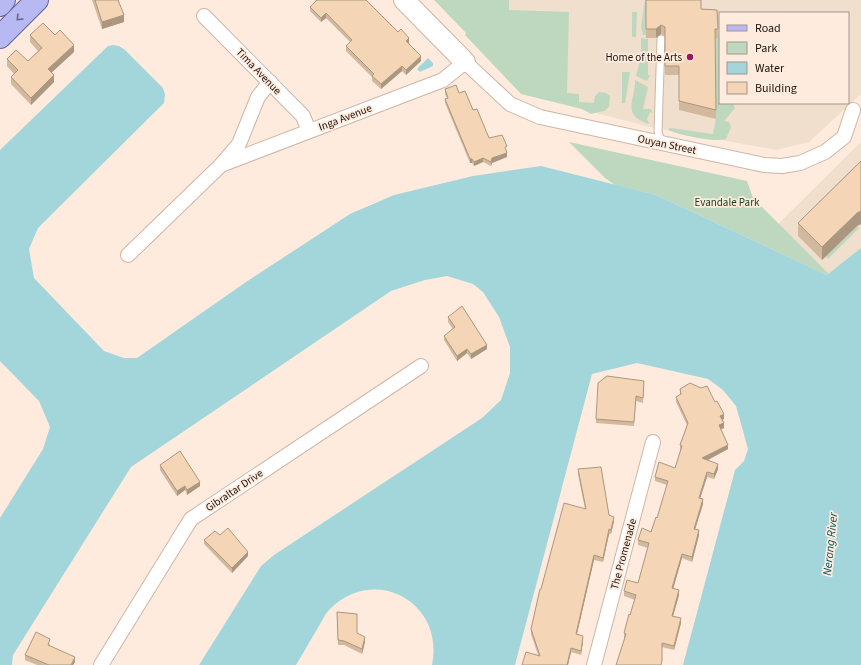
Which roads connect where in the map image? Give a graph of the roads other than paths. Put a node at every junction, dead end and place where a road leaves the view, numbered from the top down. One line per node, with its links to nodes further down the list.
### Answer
1 (4, 0): 4 (main road)
2 (37, 0): 6 (main road, one-way to 6)
3 (404, 0): 8 (street)
4 (0, 5)
5 (204, 16): 9 (street, Tima Avenue)
6 (0, 37)
7 (661, 38): 12 (lane)
8 (465, 62): 11 (street, Inga Avenue); 12 (street, Ouyan Street)
9 (270, 82): 11 (street, Tima Avenue); 13 (street, Inga Avenue)
10 (857, 109): 12 (street, Ouyan Street)
11 (309, 131): 13 (street, Inga Avenue)
12 (661, 143)
13 (221, 165): 14 (street, Inga Avenue)
14 (128, 255)
15 (421, 366): 17 (street, Gibraltar Drive)
16 (652, 442): 18 (street, The Promenade)
17 (101, 665)
18 (594, 665)

